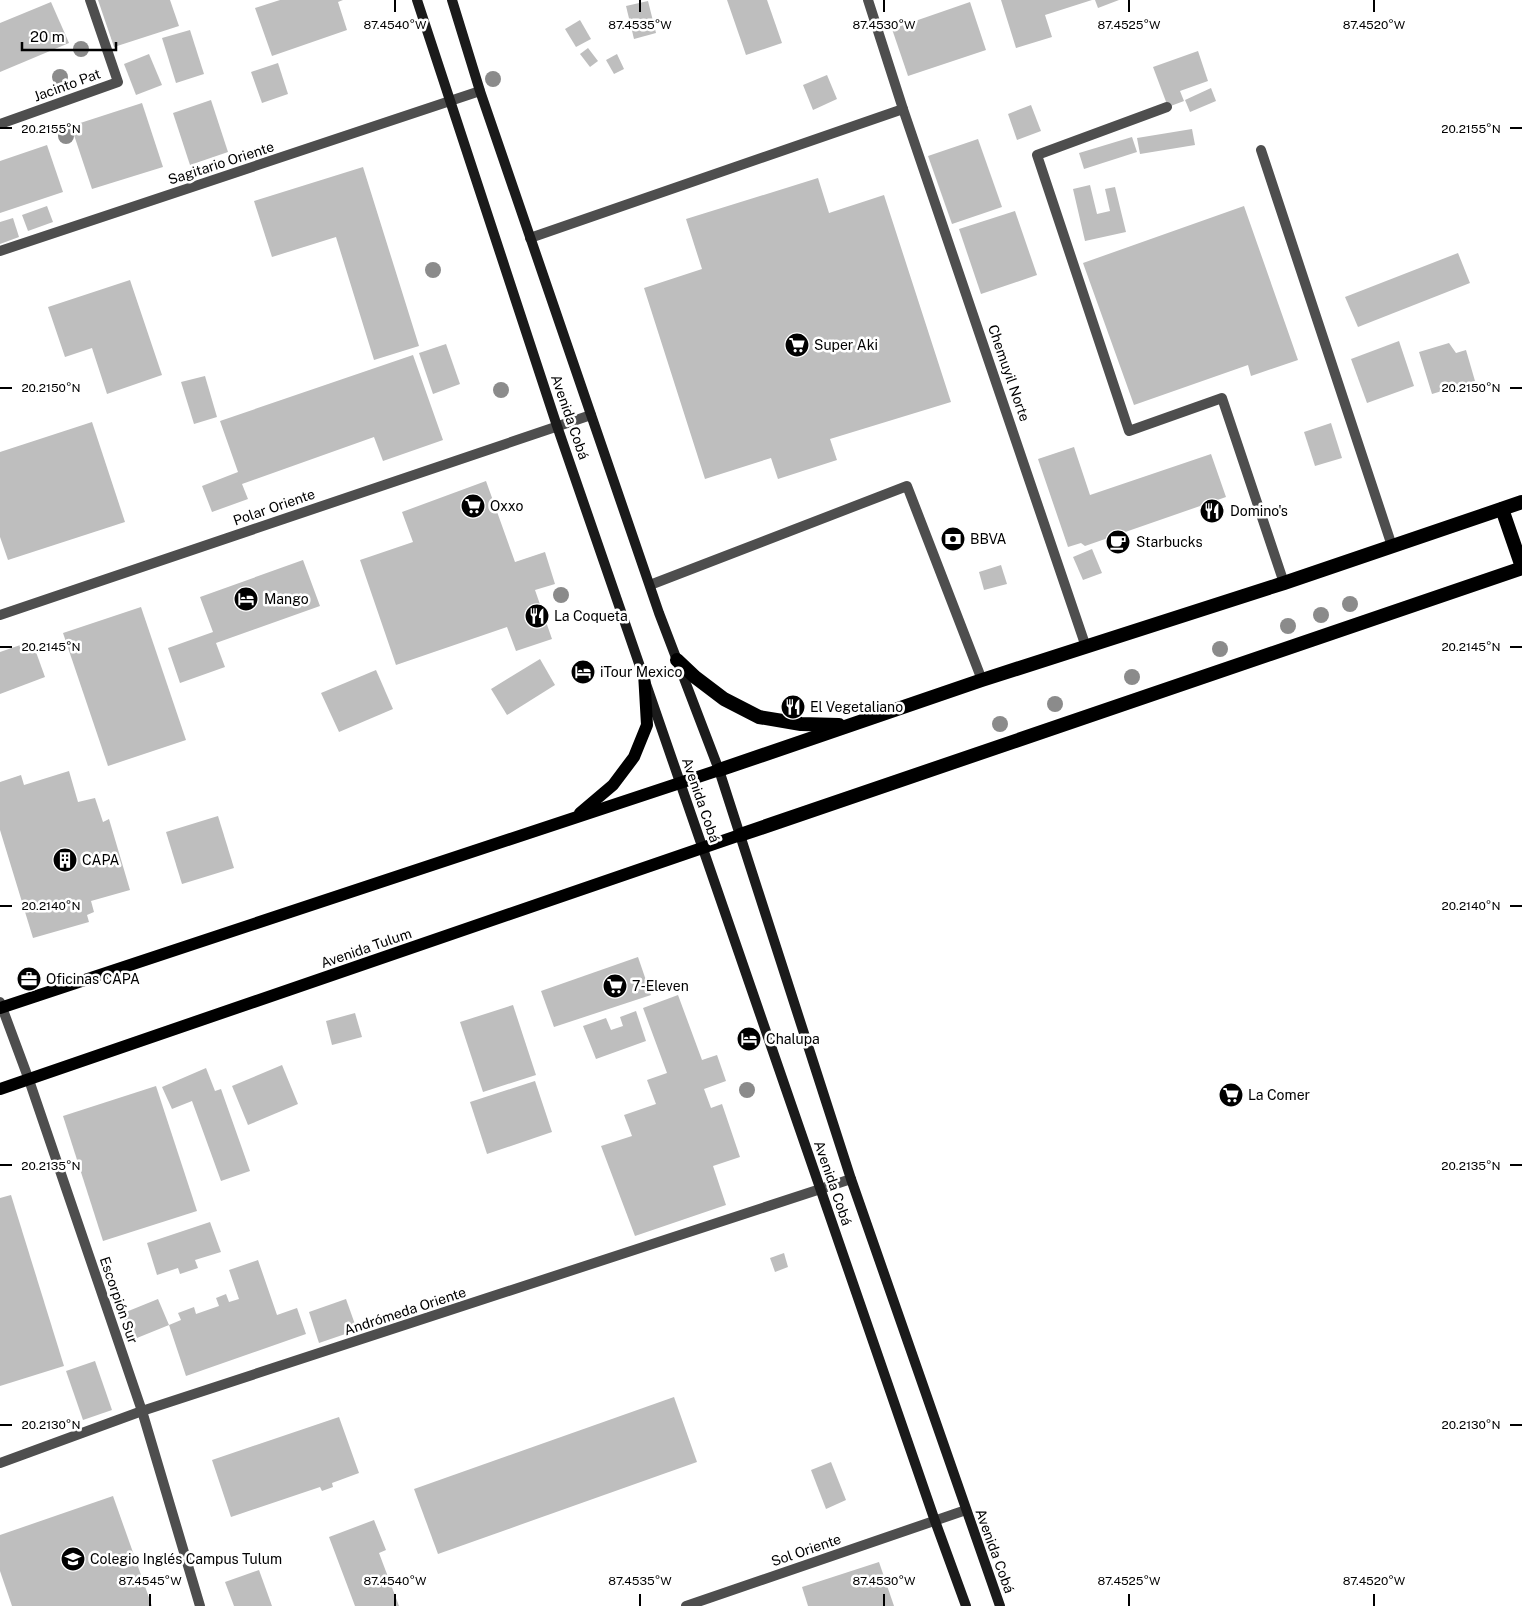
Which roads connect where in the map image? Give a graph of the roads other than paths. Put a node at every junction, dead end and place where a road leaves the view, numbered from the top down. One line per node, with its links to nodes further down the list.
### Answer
1 (90, 0): 9 (street, Jacinto Pat)
2 (417, 0): 6 (main road, Avenida Cobá)
3 (452, 0): 5 (main road, Avenida Cobá)
4 (868, 0): 8 (street, Chemuyil Norte)
5 (480, 91): 6 (street, Sagitario Oriente); 11 (main road, Avenida Cobá)
6 (451, 101): 12 (street, Sagitario Oriente); 14 (main road, Avenida Cobá)
7 (1167, 107): 19 (street)
8 (903, 109): 11 (street); 22 (street, Chemuyil Norte)
9 (0, 124)
10 (1261, 150): 17 (street)
11 (530, 238): 13 (main road, Avenida Cobá)
12 (0, 251)
13 (591, 414): 14 (street, Polar Oriente); 20 (main road, Avenida Cobá)
14 (557, 426): 21 (street, Polar Oriente); 24 (main road, Avenida Cobá)
15 (1522, 502): 16 (highway)
16 (1502, 509): 17 (highway); 18 (highway)
17 (1392, 546): 19 (highway)
18 (1522, 567): 30 (highway)
19 (1284, 582): 22 (highway)
20 (650, 585): 23 (main road, Avenida Cobá); 25 (street)
21 (0, 615)
22 (1086, 647): 25 (highway)
23 (677, 660): 26 (highway); 27 (main road, Avenida Cobá)
24 (644, 673): 28 (main road, Avenida Cobá); 29 (main road)
25 (982, 680): 26 (highway)
26 (850, 726): 27 (highway)
27 (719, 770): 28 (main road); 30 (main road, Avenida Cobá)
28 (680, 783): 29 (main road); 31 (main road, Avenida Cobá)
29 (574, 818): 32 (main road)
30 (740, 834): 31 (main road, Avenida Tulum); 35 (main road, Avenida Cobá)
31 (703, 848): 33 (main road, Avenida Tulum); 36 (main road, Avenida Cobá)
32 (1, 1006): 33 (street, Escorpión Sur)
33 (29, 1080): 34 (main road, Avenida Tulum); 37 (street, Escorpión Sur)
34 (0, 1089)
35 (851, 1179): 36 (street, Andrómeda Oriente); 39 (main road, Avenida Cobá)
36 (821, 1189): 37 (street, Andrómeda Oriente); 40 (main road, Avenida Cobá)
37 (142, 1411): 38 (street, Andrómeda Oriente); 41 (street, Escorpión Sur)
38 (0, 1463)
39 (966, 1510): 40 (street, Sol Oriente); 44 (main road, Avenida Cobá)
40 (935, 1520): 42 (street, Sol Oriente); 43 (main road, Avenida Cobá)
41 (200, 1606)
42 (686, 1606)
43 (966, 1606)
44 (1000, 1606)

